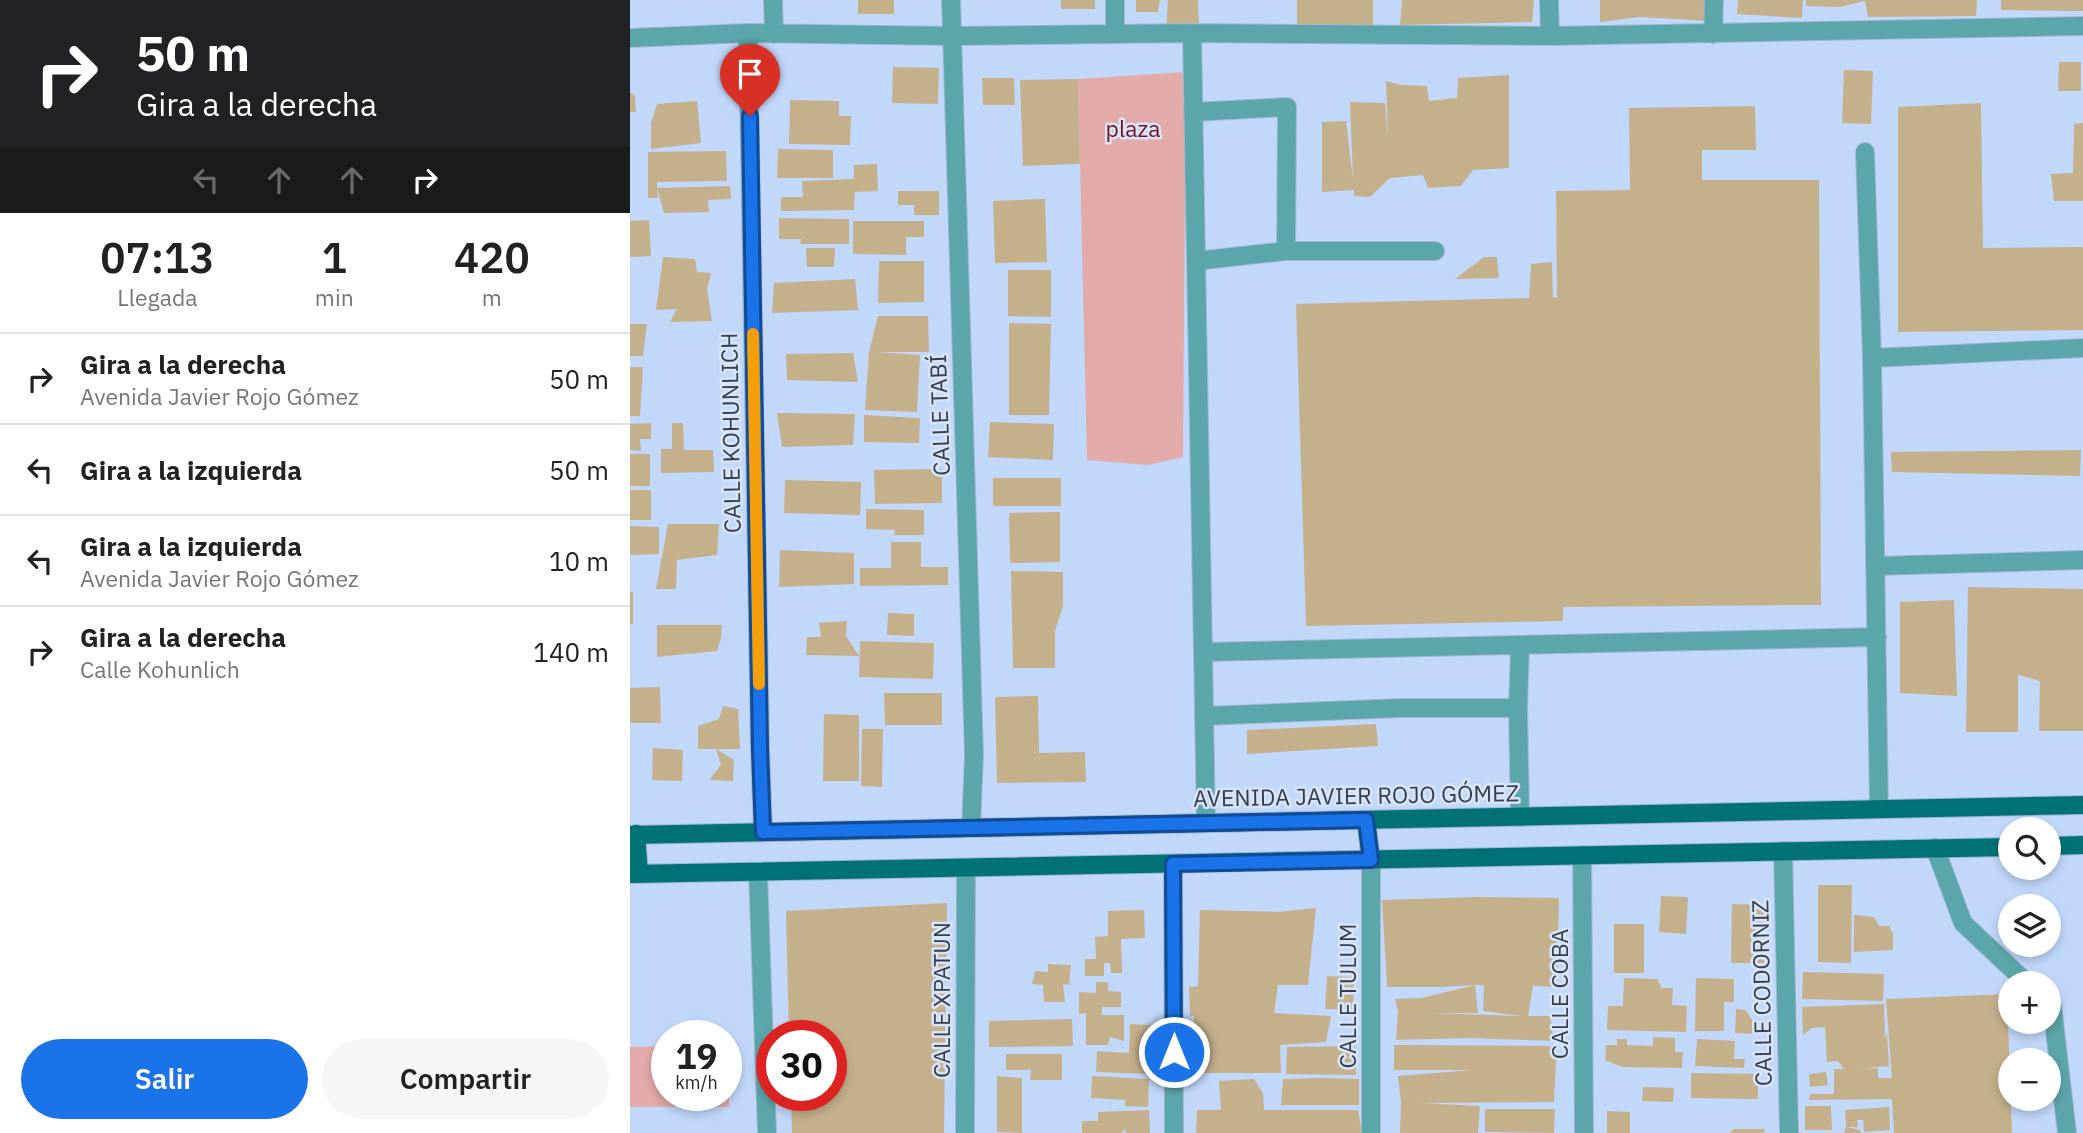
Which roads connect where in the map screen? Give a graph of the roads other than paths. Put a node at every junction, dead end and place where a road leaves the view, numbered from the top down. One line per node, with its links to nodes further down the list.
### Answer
1 (773, 0): 9 (street)
2 (951, 0): 12 (street, CALLE TABÍ)
3 (1115, 0): 10 (street)
4 (1549, 0): 13 (street)
5 (1714, 0): 11 (street)
6 (2083, 26): 11 (street)
7 (748, 33): 9 (street); 14 (street); 35 (street, CALLE KOHUNLICH)
8 (1192, 33): 10 (street); 13 (street); 15 (street)
9 (774, 34): 12 (street)
10 (1115, 34): 12 (street)
11 (1713, 34): 13 (street)
12 (952, 36): 34 (street, CALLE TABÍ)
13 (1550, 36)
14 (630, 37)
15 (1194, 112): 17 (street); 19 (street)
16 (1865, 152): 21 (street)
17 (1286, 251): 18 (street); 19 (street)
18 (1435, 251)
19 (1196, 261): 26 (street)
20 (2083, 348): 21 (street)
21 (1872, 358): 23 (street)
22 (2083, 560): 23 (street)
23 (1876, 566): 24 (street)
24 (1877, 637): 25 (street); 30 (street)
25 (1520, 646): 26 (street); 27 (street)
26 (1203, 652): 28 (street)
27 (1518, 708): 28 (street); 31 (street)
28 (1204, 716): 33 (street)
29 (2083, 805): 30 (main road, AVENIDA JAVIER ROJO GÓMEZ)
30 (1879, 809): 31 (main road, AVENIDA JAVIER ROJO GÓMEZ)
31 (1520, 817): 32 (main road, AVENIDA JAVIER ROJO GÓMEZ)
32 (1366, 820): 33 (main road, AVENIDA JAVIER ROJO GÓMEZ); 43 (street, CALLE TULUM)
33 (1206, 823): 34 (main road, AVENIDA JAVIER ROJO GÓMEZ)
34 (971, 828): 35 (main road, AVENIDA JAVIER ROJO GÓMEZ)
35 (763, 832): 36 (main road, AVENIDA JAVIER ROJO GÓMEZ)
36 (633, 834): 47 (main road)
37 (2083, 845): 39 (main road)
38 (1998, 846): 40 (main road)
39 (2061, 846)
40 (1935, 848): 41 (main road); 48 (street)
41 (1783, 851): 42 (main road); 55 (street, CALLE CODORNIZ)
42 (1583, 855): 43 (main road); 54 (street, CALLE COBA)
43 (1371, 860): 44 (main road); 53 (street, CALLE TULUM)
44 (1173, 864): 45 (main road); 52 (street)
45 (966, 867): 46 (main road); 51 (street, CALLE XPATUN)
46 (758, 872): 47 (main road); 50 (street)
47 (635, 874)
48 (2014, 971)
49 (2055, 1034): 56 (street)
50 (766, 1133)
51 (965, 1133)
52 (1174, 1133)
53 (1371, 1133)
54 (1584, 1133)
55 (1789, 1133)
56 (2067, 1133)

